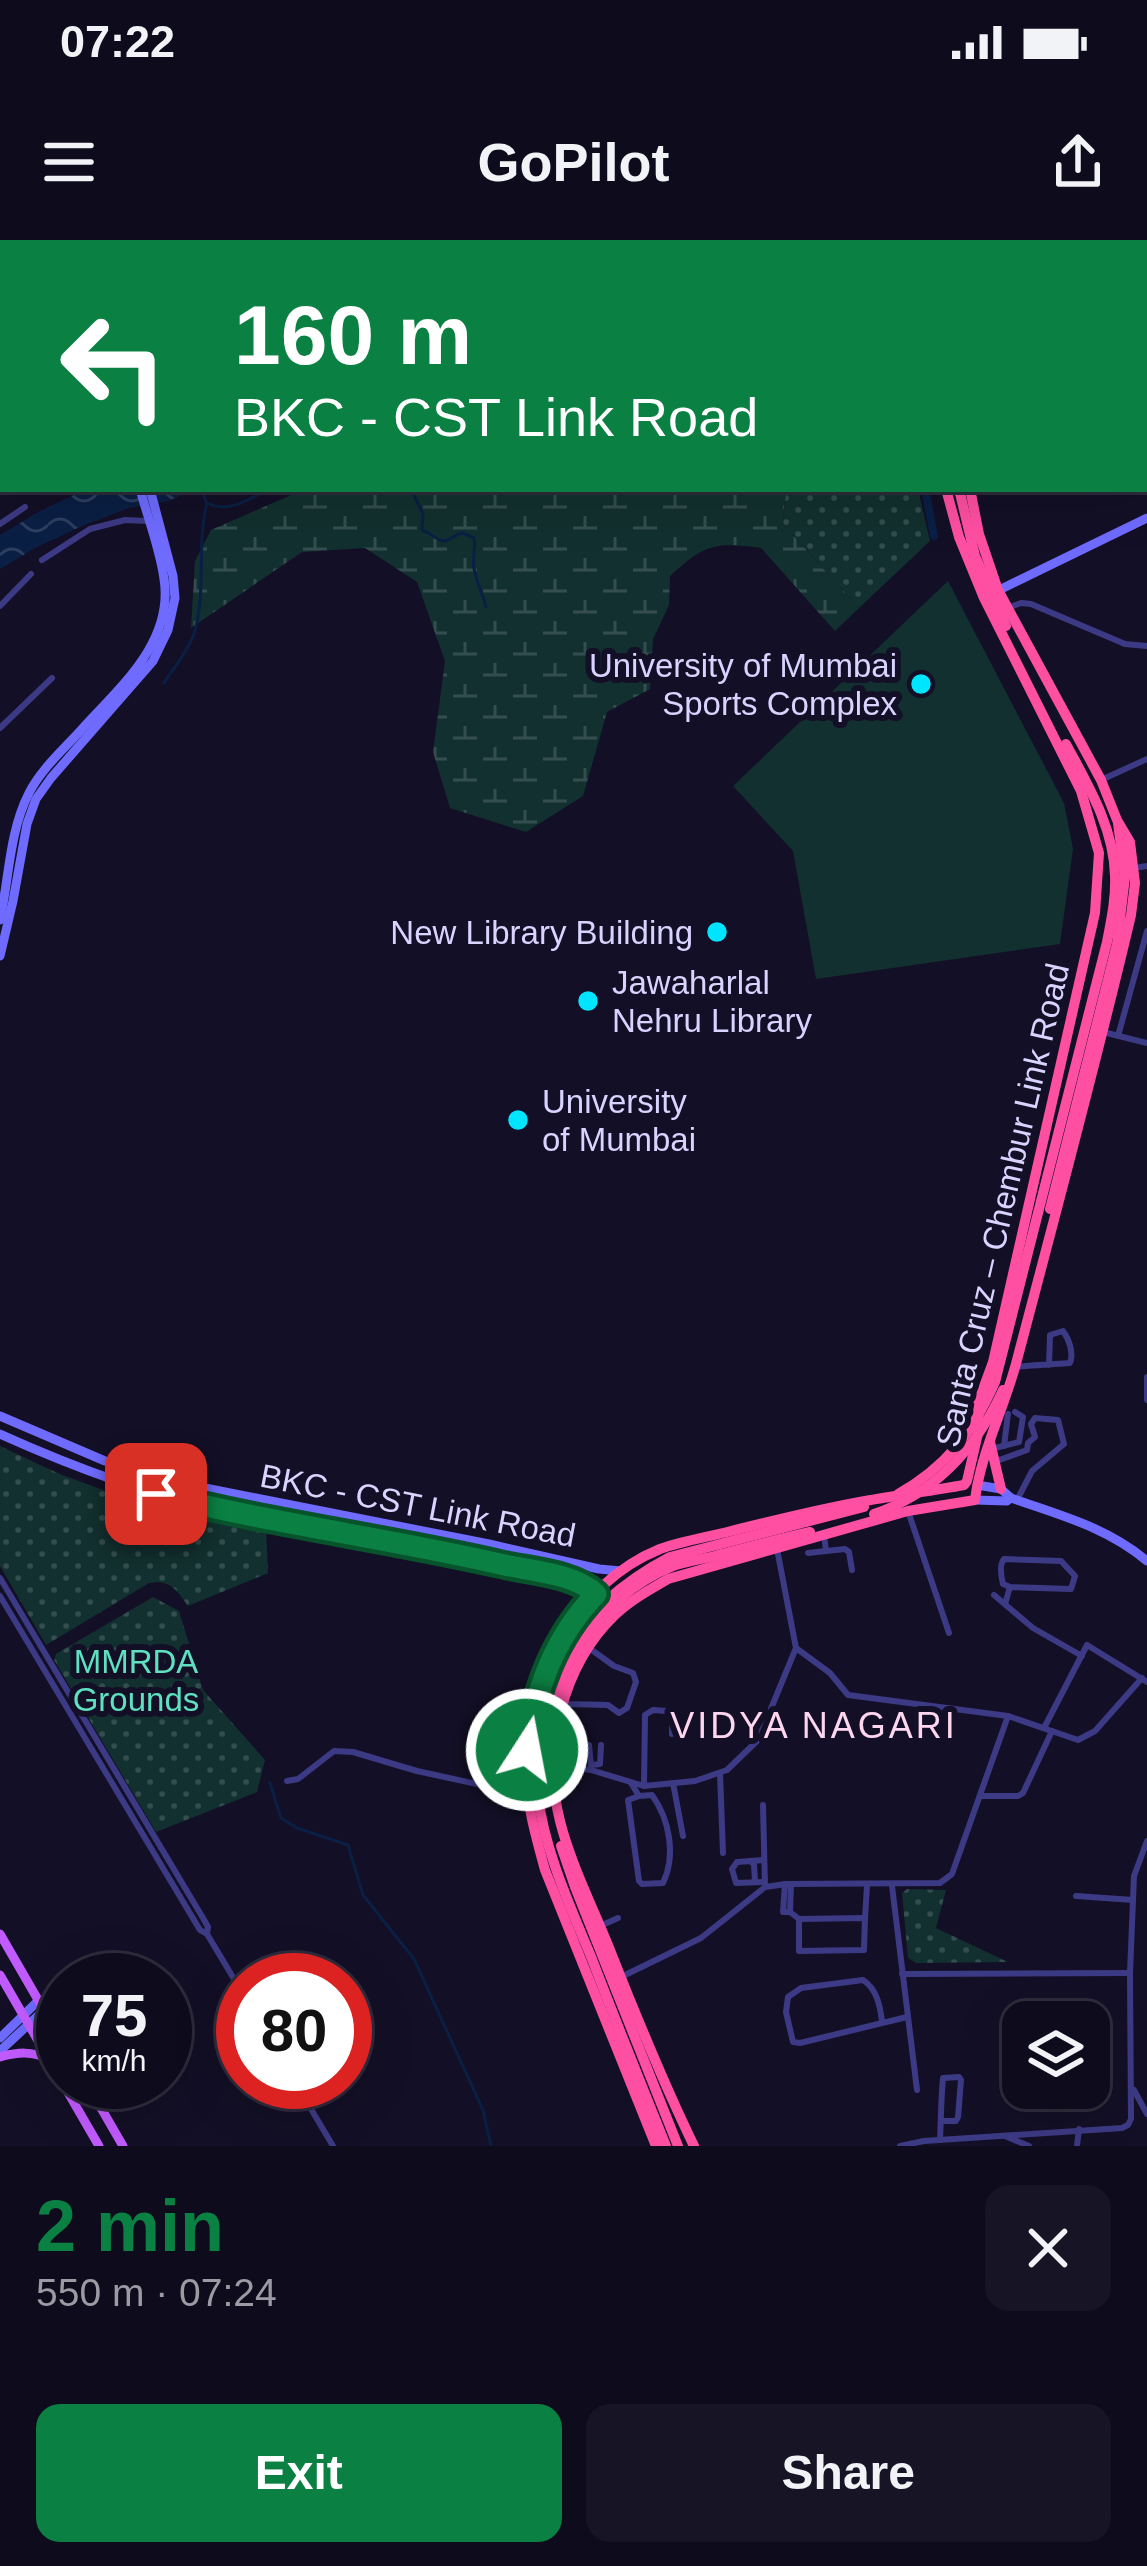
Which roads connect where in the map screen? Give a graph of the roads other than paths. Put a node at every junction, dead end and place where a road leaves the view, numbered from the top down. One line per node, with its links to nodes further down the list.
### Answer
1 (141, 492): 7 (street)
2 (150, 492): 7 (street)
3 (947, 492): 13 (highway, Santa Cruz – Chembur Link Road)
4 (959, 492): 139 (highway)
5 (971, 492): 12 (highway, Santa Cruz – Chembur Link Road)
6 (26, 507): 9 (street)
7 (150, 516): 10 (street); 23 (street)
8 (1147, 518): 12 (street)
9 (0, 524)
10 (42, 560)
11 (31, 574): 14 (street)
12 (998, 590): 13 (street); 15 (highway, Santa Cruz – Chembur Link Road)
13 (985, 598): 30 (highway, Santa Cruz – Chembur Link Road)
14 (0, 606)
15 (1007, 608): 16 (street); 20 (highway, Santa Cruz – Chembur Link Road)
16 (1147, 646)
17 (52, 678): 18 (street)
18 (0, 728)
19 (1147, 759): 20 (street)
20 (1101, 780): 21 (highway, Santa Cruz – Chembur Link Road)
21 (1118, 820): 22 (highway, Santa Cruz – Chembur Link Road); 140 (highway)
22 (1140, 867): 27 (highway, Santa Cruz – Chembur Link Road)
23 (5, 913): 24 (street)
24 (3, 931): 26 (street)
25 (1147, 931): 28 (street)
26 (0, 956)
27 (1103, 1032): 28 (street); 31 (highway, Santa Cruz – Chembur Link Road)
28 (1118, 1036): 29 (street)
29 (1147, 1043)
30 (1049, 1116): 31 (highway); 36 (highway, Santa Cruz – Chembur Link Road)
31 (1080, 1123): 33 (highway, Santa Cruz – Chembur Link Road)
32 (1049, 1365): 32 (street); 33 (street)
33 (1015, 1367): 37 (highway, Santa Cruz – Chembur Link Road)
34 (1147, 1377): 35 (street)
35 (1147, 1400)
36 (978, 1402): 37 (highway); 41 (highway, Santa Cruz – Chembur Link Road); 48 (highway)
37 (1009, 1411): 41 (highway, Santa Cruz – Chembur Link Road); 41 (street)
38 (0, 1416): 40 (street, BKC - CST Link Road)
39 (0, 1434): 42 (street, BKC - CST Link Road)
40 (63, 1444): 42 (street); 43 (street, BKC - CST Link Road)
41 (991, 1445): 44 (highway, Santa Cruz – Chembur Link Road); 46 (highway); 47 (highway); 47 (street)
42 (57, 1460): 45 (street, BKC - CST Link Road)
43 (138, 1472): 45 (street); 52 (street, BKC - CST Link Road)
44 (971, 1485): 46 (highway, Santa Cruz – Chembur Link Road); 47 (street); 49 (highway, Santa Cruz – Chembur Link Road)
45 (133, 1486): 54 (street, BKC - CST Link Road)
46 (914, 1494): 48 (highway, Santa Cruz – Chembur Link Road)
47 (1009, 1496): 49 (street); 60 (street)
48 (868, 1500): 51 (highway, Santa Cruz – Chembur Link Road)
49 (968, 1500): 50 (highway)
50 (908, 1511): 53 (highway); 69 (street)
51 (774, 1520): 56 (street); 62 (highway, Santa Cruz – Chembur Link Road)
52 (384, 1523): 54 (street); 55 (street, BKC - CST Link Road)
53 (824, 1535): 56 (highway); 57 (street)
54 (382, 1539): 59 (street, BKC - CST Link Road)
55 (488, 1544): 59 (street); 62 (street, BKC - CST Link Road)
56 (777, 1549): 70 (highway); 71 (street)
57 (826, 1551): 58 (street); 61 (street)
58 (808, 1553)
59 (485, 1561): 65 (street, BKC - CST Link Road)
60 (1147, 1561)
61 (852, 1570)
62 (623, 1571): 65 (highway, Santa Cruz – Chembur Link Road)
63 (0, 1578): 110 (street)
64 (1010, 1587): 64 (street); 68 (street)
65 (596, 1594): 76 (highway, Santa Cruz – Chembur Link Road)
66 (994, 1595): 68 (street)
67 (0, 1596): 110 (street)
68 (1005, 1604): 72 (street)
69 (949, 1633)
70 (589, 1648): 74 (highway); 74 (street)
71 (796, 1648): 75 (street); 84 (street)
72 (1082, 1656): 73 (street); 78 (street)
73 (1144, 1680): 78 (street)
74 (563, 1703): 77 (highway)
75 (1008, 1716): 78 (street); 91 (street)
76 (531, 1722): 77 (highway); 89 (highway, Santa Cruz – Chembur Link Road)
77 (557, 1728): 82 (highway)
78 (1048, 1729): 91 (street)
79 (672, 1734): 88 (street)
80 (589, 1744): 83 (street)
81 (601, 1745): 83 (street)
82 (552, 1765): 83 (street); 108 (highway)
83 (591, 1767): 87 (street)
84 (720, 1773): 86 (street); 96 (street)
85 (287, 1781): 89 (street)
86 (673, 1783): 88 (street); 93 (street)
87 (631, 1784): 88 (street); 90 (street)
88 (644, 1786)
89 (527, 1795): 95 (highway, Santa Cruz – Chembur Link Road)
90 (639, 1796): 90 (street)
91 (981, 1796): 102 (street)
92 (763, 1805): 97 (street)
93 (683, 1837)
94 (1147, 1841): 104 (street)
95 (539, 1848): 139 (highway, Santa Cruz – Chembur Link Road); 139 (highway)
96 (723, 1853)
97 (764, 1859): 98 (street); 99 (street)
98 (750, 1861): 99 (street); 99 (street)
99 (762, 1884): 100 (street); 115 (street)
100 (788, 1884): 101 (street); 107 (street)
101 (867, 1885): 102 (street); 106 (street)
102 (892, 1885): 113 (street)
103 (1076, 1896): 104 (street)
104 (1133, 1900): 112 (street)
105 (618, 1918): 108 (street)
106 (865, 1918): 107 (street); 107 (street)
107 (799, 1919)
108 (600, 1926): 115 (highway)
109 (0, 1934): 116 (main road)
110 (207, 1934): 111 (street)
111 (218, 1953)
112 (1130, 1973): 113 (street); 125 (street)
113 (902, 1974): 118 (street)
114 (0, 1975): 119 (main road)
115 (621, 1977): 141 (highway)
116 (36, 1997)
117 (36, 2011): 119 (street)
118 (907, 2017): 120 (street); 126 (street)
119 (26, 2020): 121 (main road); 122 (street); 124 (street)
120 (882, 2021): 120 (street)
121 (36, 2037)
122 (0, 2038)
123 (36, 2053): 124 (main road)
124 (0, 2054)
125 (1133, 2087): 130 (street); 132 (street)
126 (917, 2090)
127 (78, 2109): 136 (main road)
128 (102, 2109): 137 (main road)
129 (311, 2109): 138 (street)
130 (1147, 2114)
131 (941, 2121): 131 (street); 134 (street)
132 (1079, 2129): 133 (street); 144 (street)
133 (1005, 2136): 134 (street); 143 (street)
134 (940, 2140): 135 (street)
135 (924, 2143): 142 (street)
136 (99, 2146)
137 (123, 2146)
138 (333, 2146)
139 (660, 2146)
140 (678, 2146)
141 (694, 2146)
142 (900, 2146)
143 (1030, 2146)
144 (1077, 2146)

